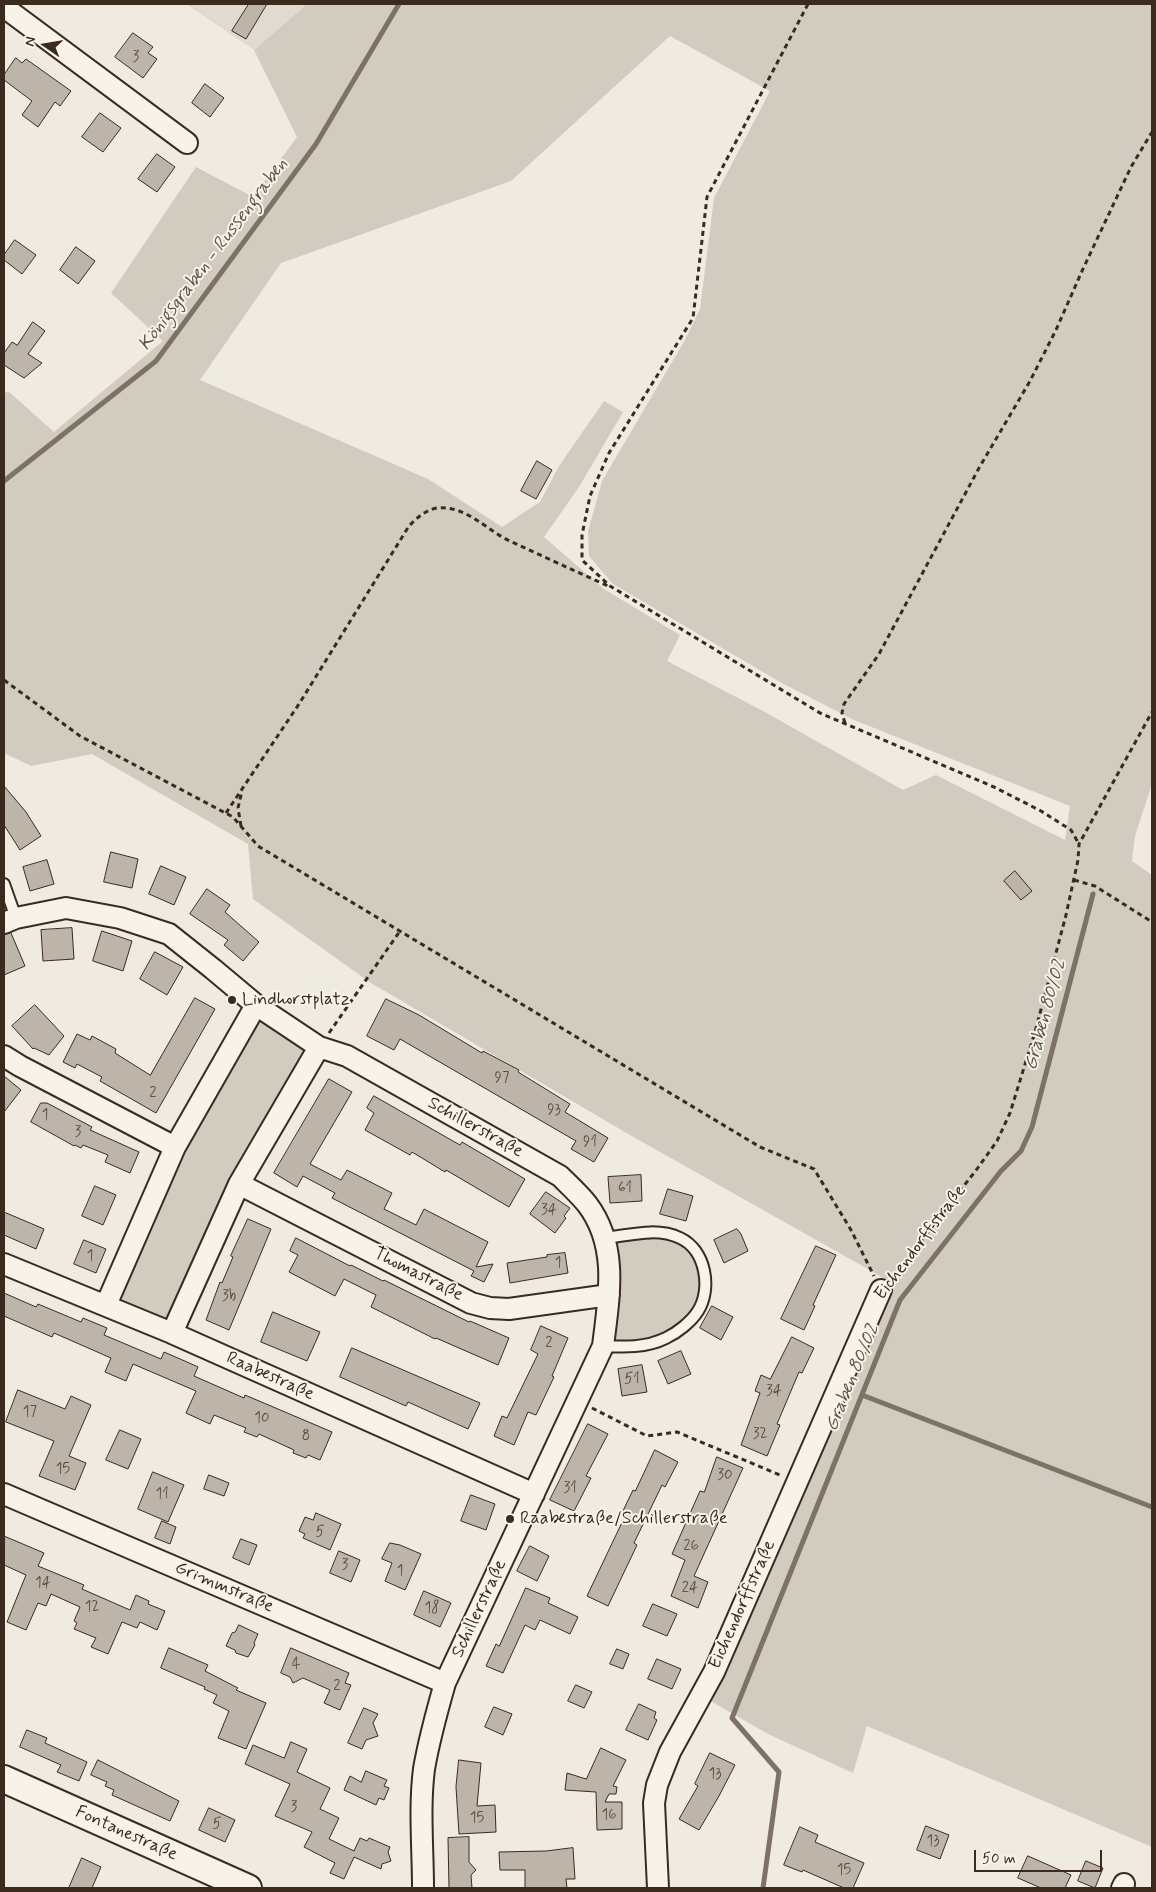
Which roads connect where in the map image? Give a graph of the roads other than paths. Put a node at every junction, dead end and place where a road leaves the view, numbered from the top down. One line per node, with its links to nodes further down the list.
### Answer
1 (4, 7): 2 (street)
2 (187, 143)
3 (4, 884): 4 (lane)
4 (10, 921): 5 (street)
5 (256, 1005): 6 (street); 8 (street)
6 (319, 1047): 9 (street); 10 (street, Schillerstraße)
7 (4, 1056): 8 (street)
8 (175, 1147): 14 (street)
9 (239, 1184): 13 (street, Thomastraße); 15 (street)
10 (605, 1238): 13 (street, Schillerstraße); 16 (lane)
11 (4, 1264): 14 (street, Raabestraße)
12 (881, 1290): 23 (street, Eichendorffstraße)
13 (609, 1295): 16 (street, Schillerstraße)
14 (106, 1305): 15 (street, Raabestraße)
15 (172, 1333): 18 (street, Raabestraße)
16 (602, 1346): 18 (street, Schillerstraße)
17 (4, 1494): 19 (street, Grimmstraße)
18 (534, 1494): 19 (street, Schillerstraße)
19 (445, 1683): 22 (street, Schillerstraße)
20 (4, 1779): 21 (street, Fontanestraße)
21 (248, 1888)
22 (424, 1888)
23 (658, 1888)

